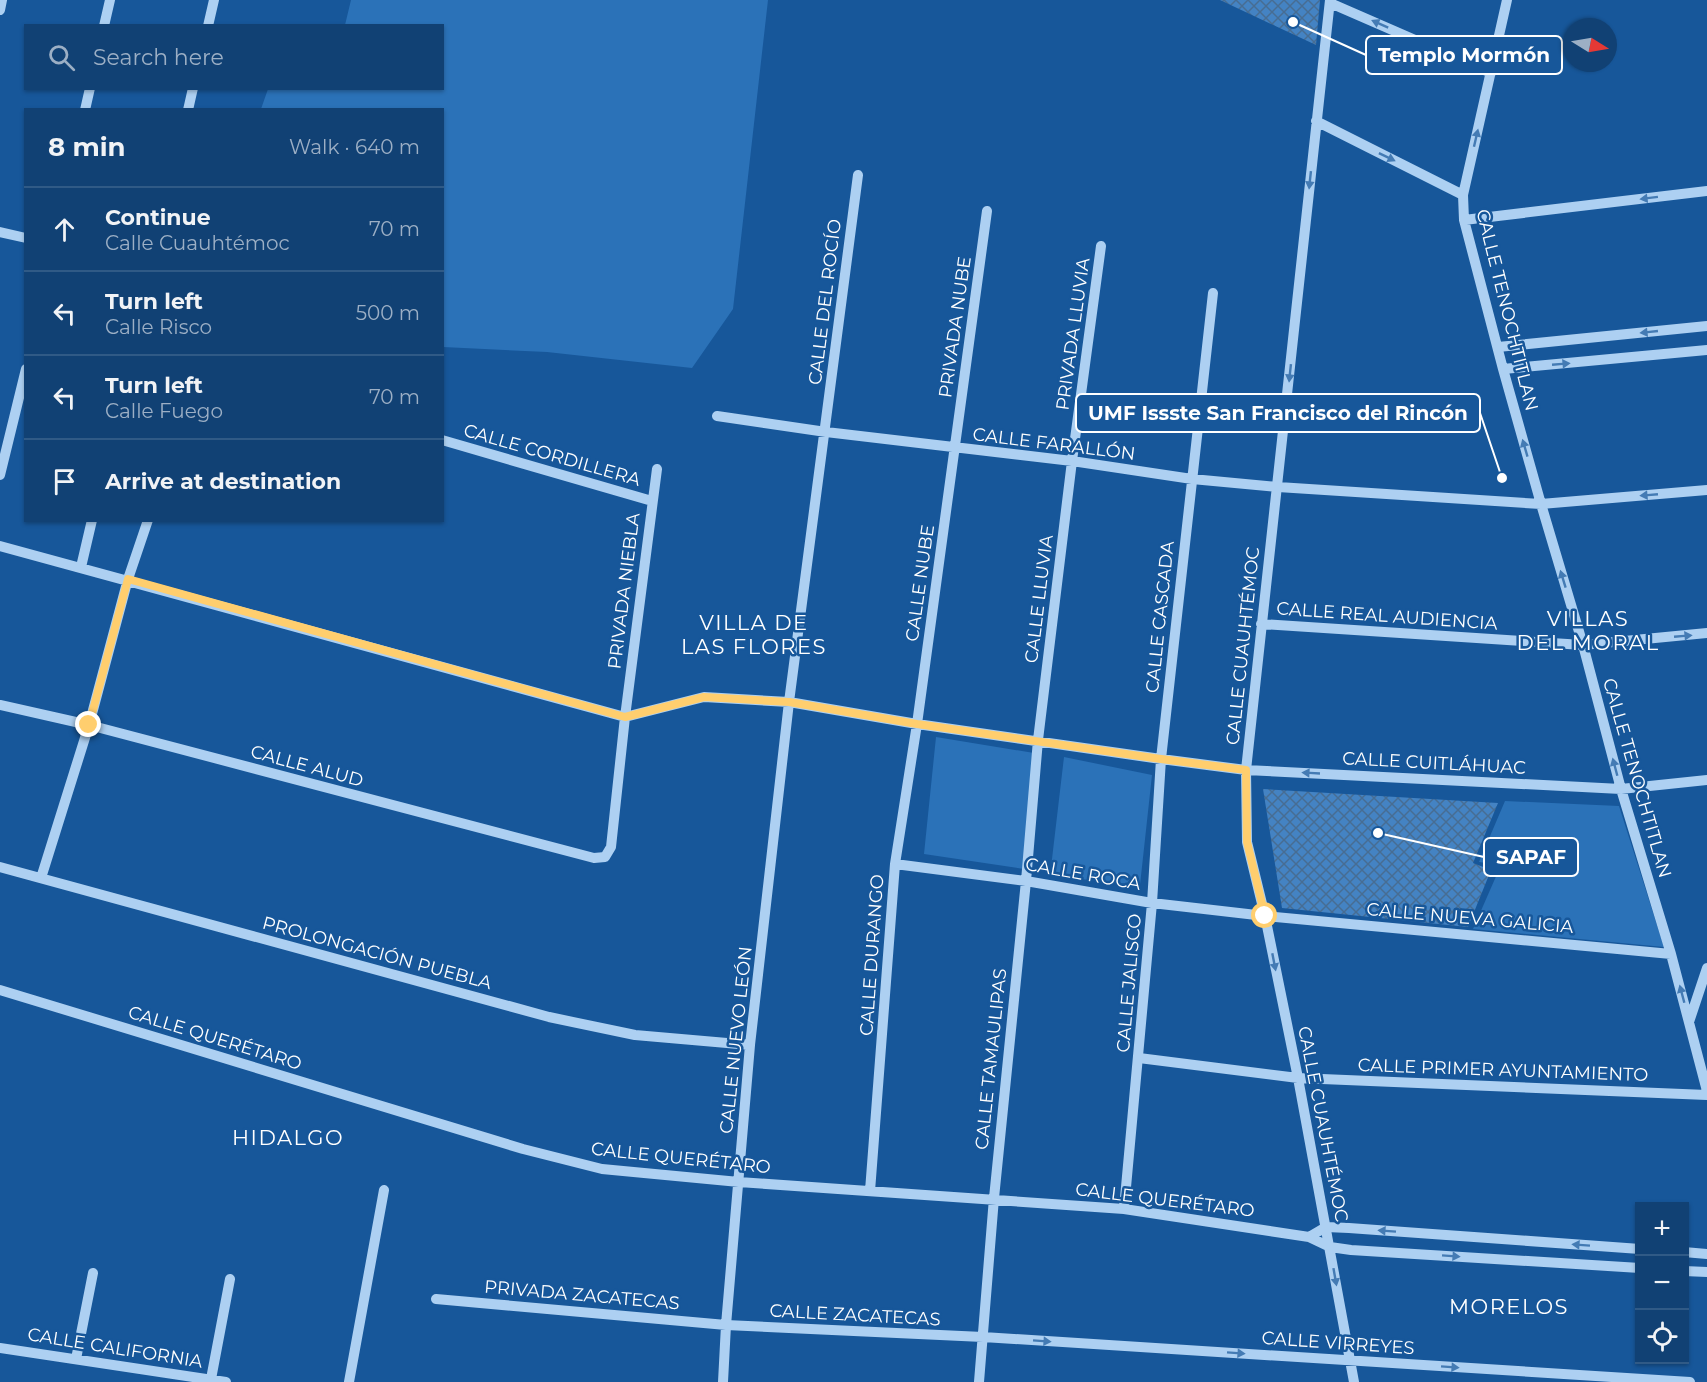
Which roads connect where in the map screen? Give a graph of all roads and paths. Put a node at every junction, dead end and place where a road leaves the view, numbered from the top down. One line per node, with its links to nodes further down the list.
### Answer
1 (2, 0): 6 (street)
2 (110, 0): 7 (street)
3 (214, 0): 8 (street)
4 (1507, 0): 9 (street, CALLE TENOCHTITLAN)
5 (1330, 1): 9 (street, one-way to 5); 14 (street, CALLE CUAUHTÉMOC)
6 (0, 10)
7 (104, 24)
8 (208, 24)
9 (1491, 73): 17 (street, CALLE TENOCHTITLAN, one-way to 9)
10 (90, 90): 12 (street)
11 (193, 90): 13 (street)
12 (85, 108)
13 (188, 108)
14 (1316, 121): 17 (street, one-way to 17); 37 (street, CALLE CUAUHTÉMOC, one-way to 37)
15 (858, 176): 30 (street, CALLE DEL ROCÍO)
16 (1707, 191): 19 (street, one-way to 19)
17 (1463, 195): 19 (street, CALLE TENOCHTITLAN)
18 (987, 211): 32 (street, PRIVADA NUBE)
19 (1464, 220): 25 (street, CALLE TENOCHTITLAN)
20 (0, 232): 21 (street)
21 (24, 238)
22 (1101, 246): 33 (street, PRIVADA LLUVIA)
23 (1212, 293): 36 (street, CALLE CASCADA)
24 (1707, 326): 25 (street, one-way to 25)
25 (1498, 347): 27 (street, CALLE TENOCHTITLAN)
26 (1707, 350): 27 (street, one-way to 26)
27 (1503, 369): 40 (street, CALLE TENOCHTITLAN, one-way to 27)
28 (24, 377): 35 (street)
29 (717, 416): 30 (street, CALLE FARALLÓN)
30 (826, 432): 32 (street, CALLE FARALLÓN); 49 (street, CALLE DEL ROCÍO)
31 (444, 441): 39 (street, CALLE CORDILLERA)
32 (955, 447): 33 (street, CALLE FARALLÓN); 52 (street, CALLE NUBE)
33 (1072, 461): 36 (street, CALLE FARALLÓN); 54 (street, CALLE LLUVIA)
34 (657, 469): 39 (street, PRIVADA NIEBLA)
35 (0, 475)
36 (1192, 479): 37 (street, CALLE FARALLÓN); 55 (street, CALLE CASCADA)
37 (1278, 487): 40 (street, CALLE FARALLÓN); 46 (street, CALLE CUAUHTÉMOC)
38 (1707, 490): 40 (street, CALLE FARALLÓN, one-way to 40)
39 (652, 501): 51 (street, PRIVADA NIEBLA)
40 (1541, 504): 48 (street, CALLE TENOCHTITLAN, one-way to 40)
41 (92, 522): 44 (street)
42 (147, 522): 45 (street)
43 (0, 546): 44 (street)
44 (81, 567): 45 (street)
45 (128, 579): 51 (street); 53 (street)
46 (1261, 624): 48 (street, CALLE REAL AUDIENCIA); 56 (street, CALLE CUAUHTÉMOC)
47 (1707, 633): 48 (street, CALLE REAL AUDIENCIA, one-way to 47)
48 (1583, 645): 58 (street, CALLE TENOCHTITLAN, one-way to 48)
49 (789, 702): 51 (street, CALLE CUITLÁHUAC); 52 (street, CALLE CUITLÁHUAC); 70 (street, CALLE NUEVO LEÓN)
50 (0, 705): 53 (street, CALLE ALUD)
51 (625, 717): 59 (street, PRIVADA NIEBLA)
52 (917, 724): 54 (street, CALLE CUITLÁHUAC); 60 (street, CALLE DURANGO)
53 (89, 725): 59 (street, CALLE ALUD); 62 (street)
54 (1038, 740): 55 (street, CALLE CUITLÁHUAC); 63 (street, CALLE TAMAULIPAS)
55 (1161, 759): 56 (street, CALLE CUITLÁHUAC); 64 (street, CALLE JALISCO)
56 (1246, 770): 58 (street, CALLE CUITLÁHUAC, one-way to 56); 65 (street, CALLE CUAUHTÉMOC)
57 (1707, 780): 58 (street, CALLE CUITLÁHUAC)
58 (1621, 789): 66 (street, CALLE TENOCHTITLAN)
59 (605, 857)
60 (896, 864): 63 (street, CALLE ROCA); 76 (street, CALLE DURANGO)
61 (0, 867): 62 (street, PROLONGACIÓN PUEBLA)
62 (41, 878): 70 (street, PROLONGACIÓN PUEBLA)
63 (1026, 881): 64 (street, CALLE ROCA); 77 (street, CALLE TAMAULIPAS)
64 (1152, 903): 65 (street, CALLE ROCA); 71 (street, CALLE JALISCO)
65 (1265, 916): 66 (street, CALLE NUEVA GALICIA); 72 (street, CALLE CUAUHTÉMOC, one-way to 72)
66 (1671, 954): 69 (street, CALLE TENOCHTITLAN, one-way to 66)
67 (1707, 968): 69 (street)
68 (0, 990): 74 (street, CALLE QUERÉTARO)
69 (1689, 1022): 73 (street, CALLE TENOCHTITLAN)
70 (750, 1045): 74 (street, CALLE NUEVO LEÓN)
71 (1138, 1058): 72 (street, CALLE PRIMER AYUNTAMIENTO); 78 (street, CALLE JALISCO)
72 (1298, 1078): 73 (street, CALLE PRIMER AYUNTAMIENTO); 79 (street, CALLE CUAUHTÉMOC)
73 (1707, 1093)
74 (739, 1182): 76 (street, CALLE QUERÉTARO); 91 (street, CALLE NUEVO LEÓN)
75 (384, 1190): 98 (street)
76 (870, 1191): 77 (street, CALLE QUERÉTARO)
77 (994, 1198): 78 (street, CALLE QUERÉTARO); 92 (street, CALLE TAMAULIPAS)
78 (1124, 1209): 80 (street, CALLE QUERÉTARO)
79 (1326, 1227): 80 (street); 81 (street, CALLE CUAUHTÉMOC); 82 (street, one-way to 79)
80 (1309, 1237): 81 (street, CALLE QUERÉTARO)
81 (1330, 1247): 85 (street, one-way to 85); 95 (street, CALLE CUAUHTÉMOC, one-way to 95)
82 (1635, 1249)
83 (1689, 1252): 84 (street)
84 (1707, 1254)
85 (1635, 1268)
86 (1689, 1271): 87 (street)
87 (1707, 1272)
88 (93, 1273): 94 (street)
89 (230, 1279): 96 (street)
90 (436, 1299): 91 (street, PRIVADA ZACATECAS)
91 (726, 1325): 92 (street, CALLE ZACATECAS); 99 (street, CALLE NUEVO LEÓN)
92 (983, 1337): 95 (street, CALLE VIRREYES, one-way to 95); 100 (street, CALLE TAMAULIPAS)
93 (0, 1348): 94 (street, CALLE CALIFORNIA)
94 (76, 1359): 96 (street, CALLE CALIFORNIA)
95 (1350, 1360): 101 (street, CALLE CUAUHTÉMOC); 102 (street, CALLE VIRREYES, one-way to 102)
96 (211, 1380): 97 (street, CALLE CALIFORNIA)
97 (226, 1382)
98 (349, 1382)
99 (723, 1382)
100 (979, 1382)
101 (1354, 1382)
102 (1690, 1382)

